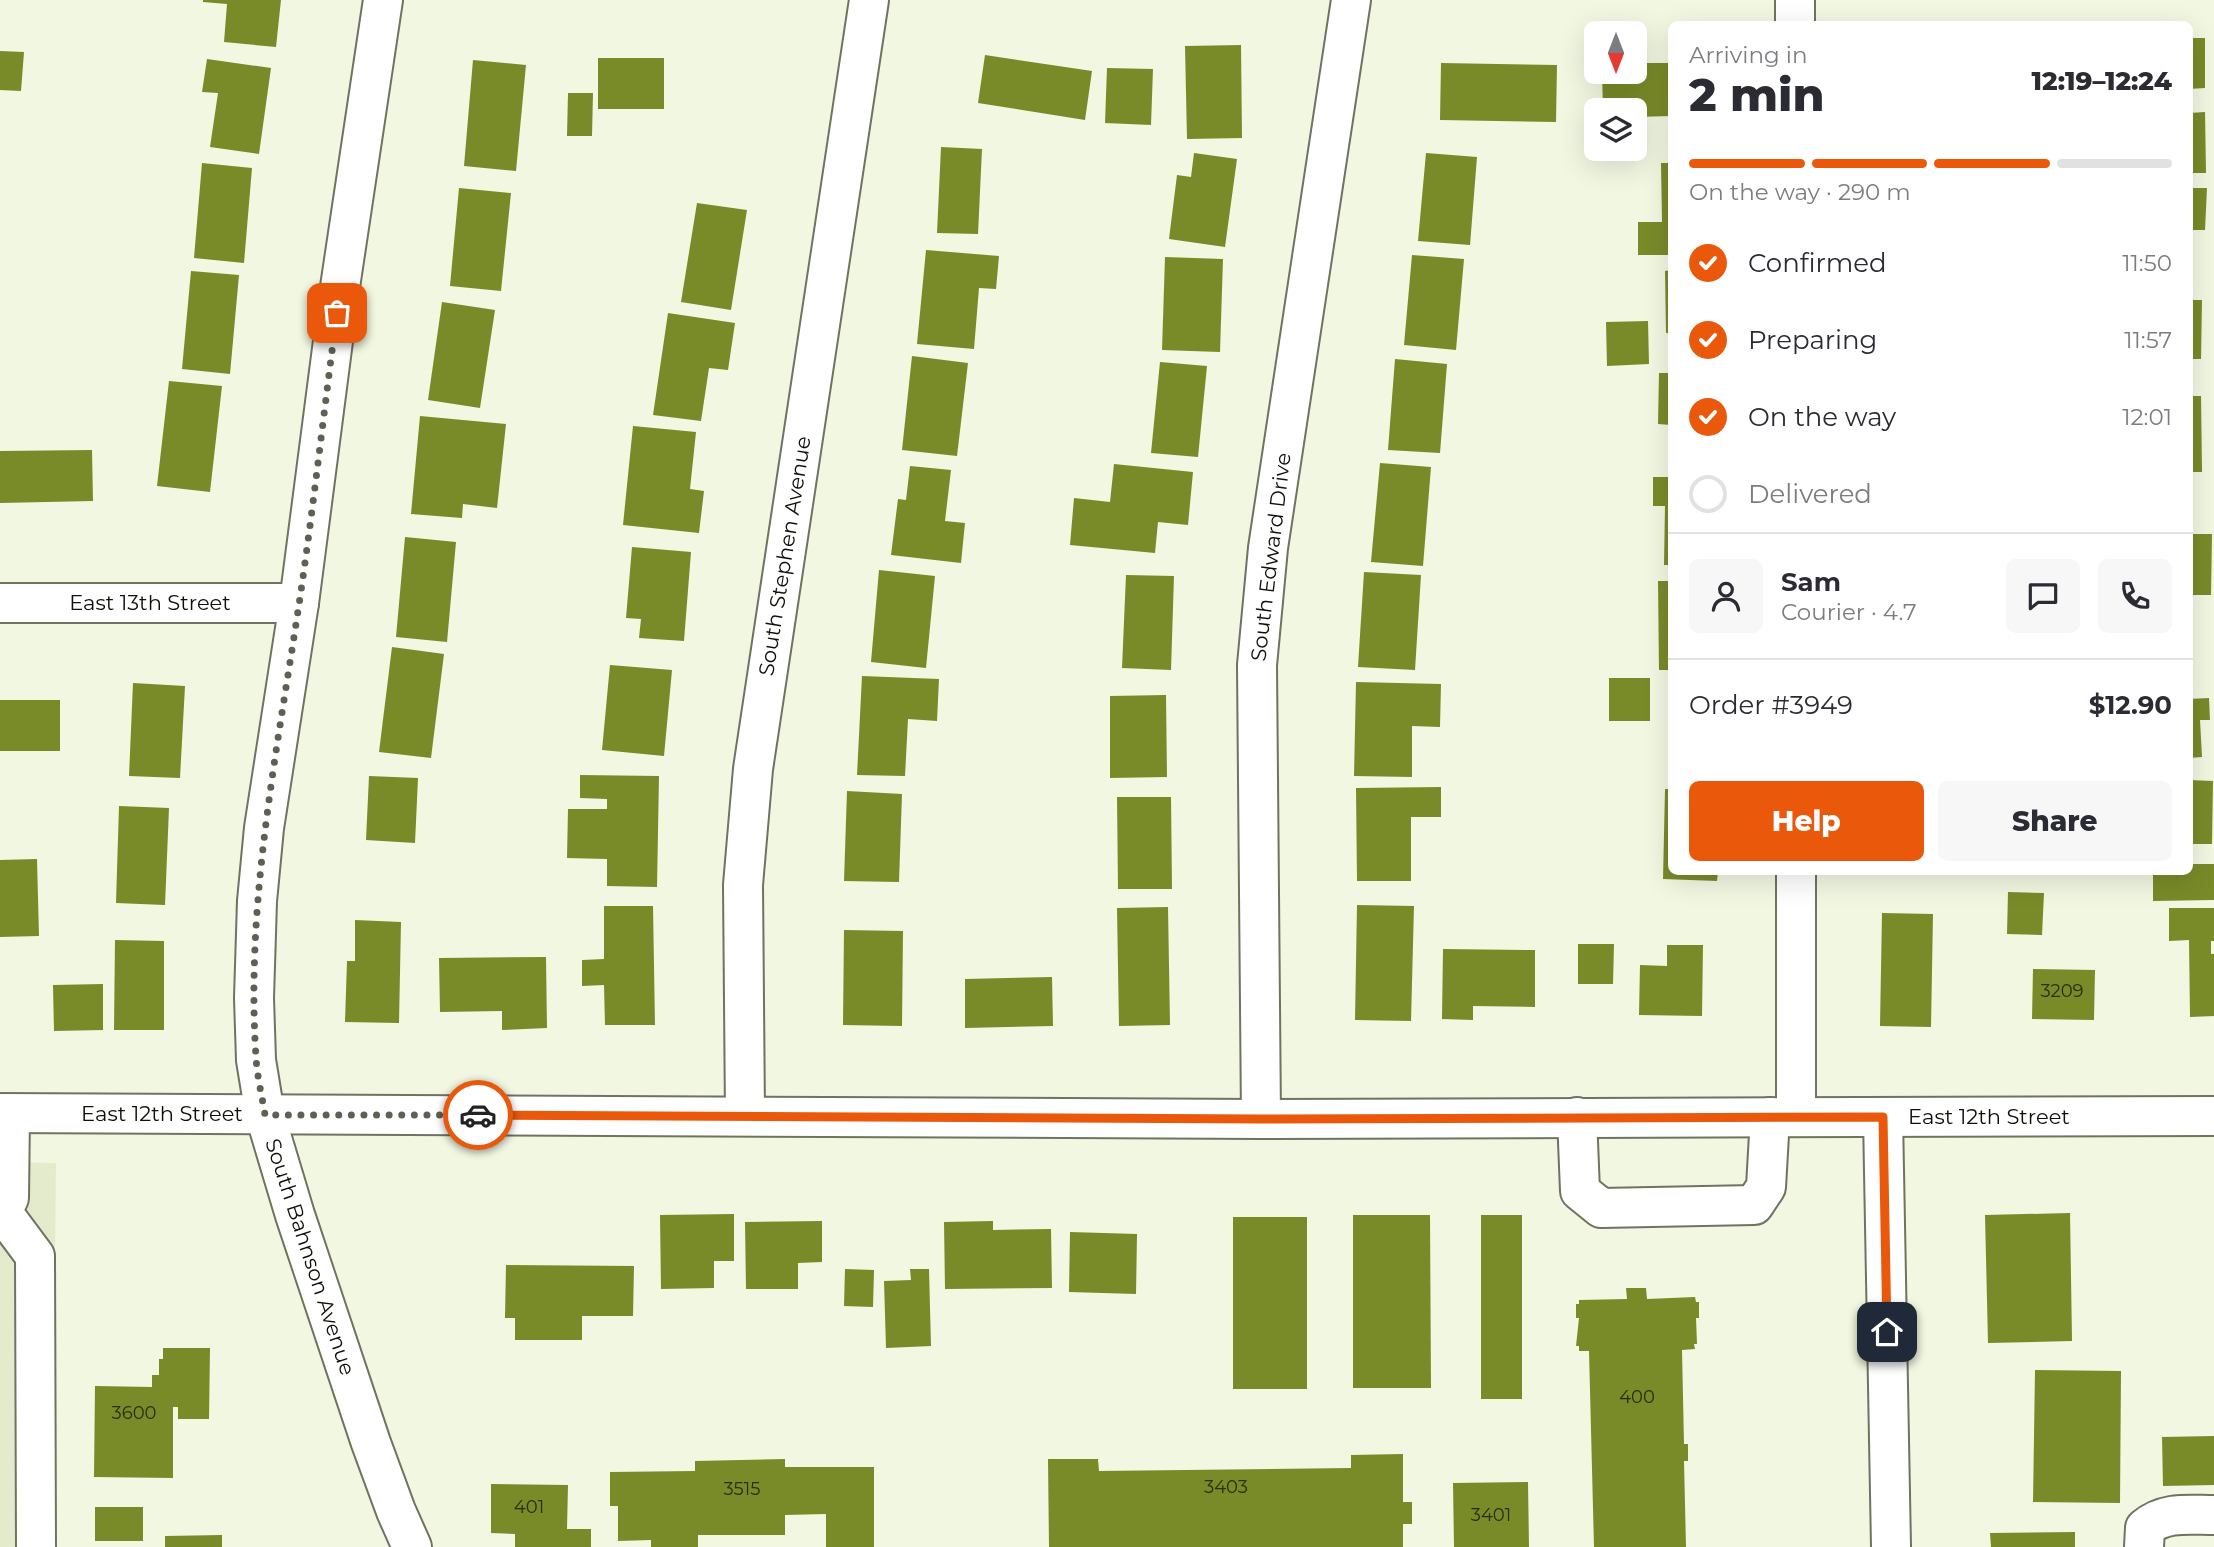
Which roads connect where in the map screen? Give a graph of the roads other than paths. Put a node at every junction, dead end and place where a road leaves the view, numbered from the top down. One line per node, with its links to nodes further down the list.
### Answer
1 (383, 0): 7 (street, South Bahnson Avenue)
2 (869, 0): 11 (street, South Stephen Avenue)
3 (1351, 0): 16 (street, South Edward Drive)
4 (1795, 0): 5 (street)
5 (1795, 21)
6 (0, 603): 7 (street, East 13th Street)
7 (299, 603): 10 (street, South Bahnson Avenue)
8 (1796, 875): 12 (street)
9 (5, 1114): 10 (street, East 12th Street); 17 (street)
10 (265, 1115): 11 (street, East 12th Street); 20 (street, South Bahnson Avenue)
11 (745, 1116): 16 (street, East 12th Street)
12 (1783, 1116): 14 (street, East 12th Street); 14 (street); 15 (street, East 12th Street)
13 (2214, 1116): 15 (street, East 12th Street)
14 (1577, 1117): 16 (street, East 12th Street)
15 (1883, 1117): 21 (street)
16 (1261, 1119)
17 (1, 1214): 19 (street)
18 (2214, 1515): 22 (street)
19 (36, 1547)
20 (412, 1547)
21 (1891, 1547)
22 (2144, 1547)

